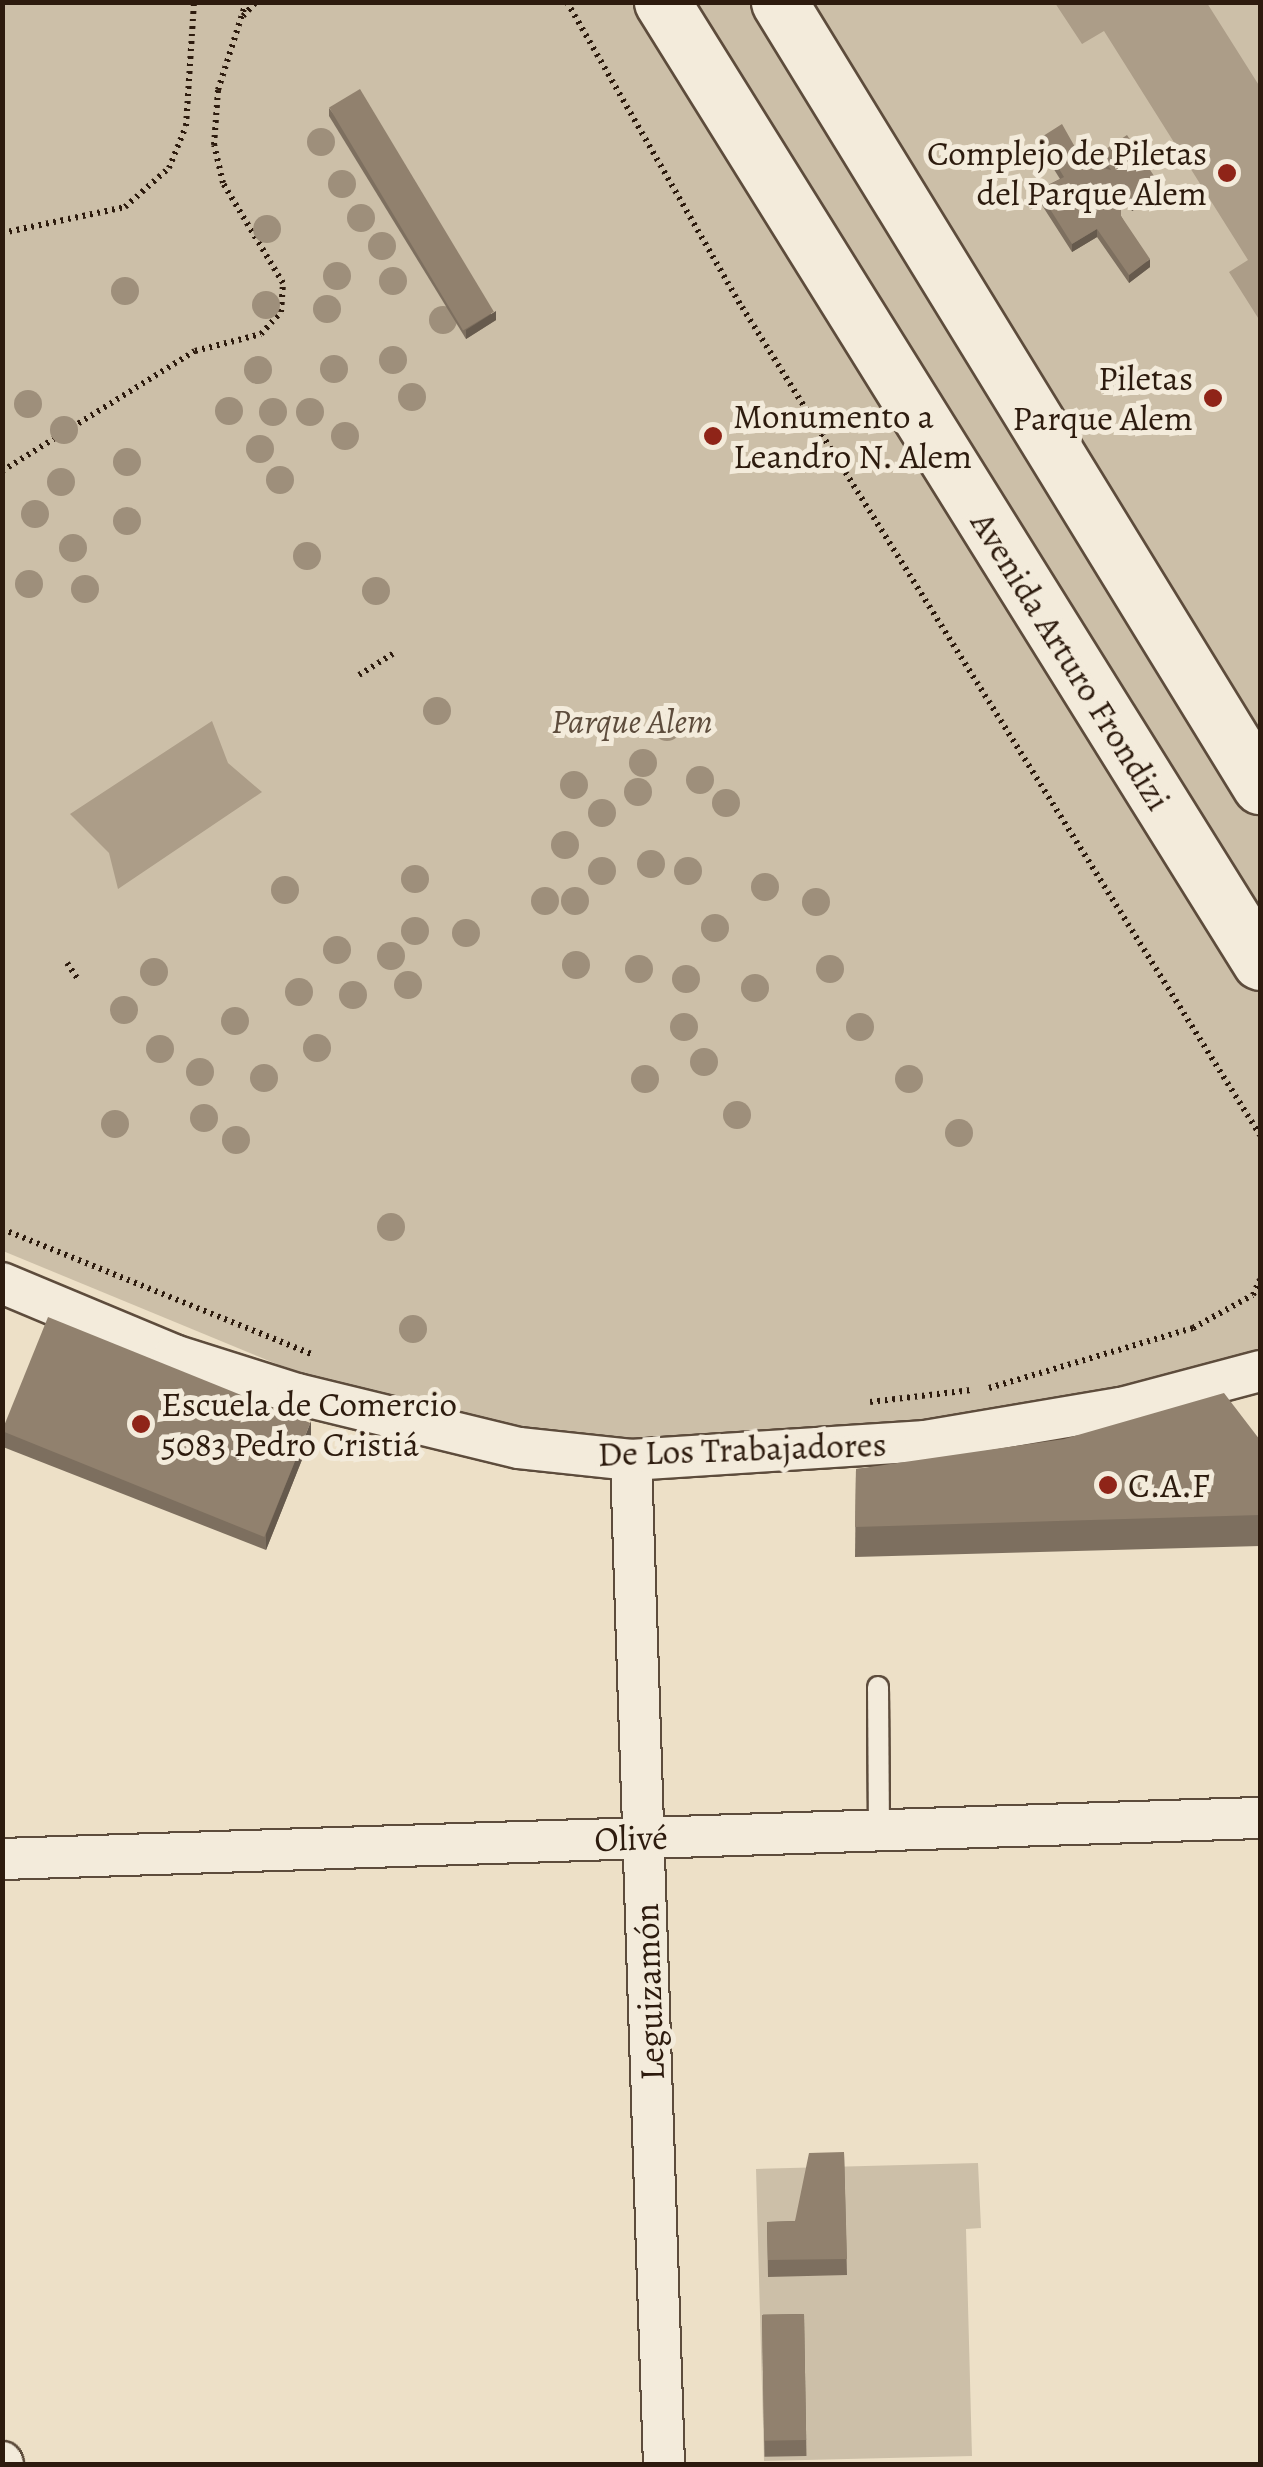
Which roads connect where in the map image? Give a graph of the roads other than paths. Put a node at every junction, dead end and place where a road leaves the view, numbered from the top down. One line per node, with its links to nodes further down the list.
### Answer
1 (662, 2): 4 (main road, Avenida Arturo Frondizi)
2 (779, 2): 3 (main road)
3 (1260, 786)
4 (1260, 962)
5 (2, 1282): 7 (street, De Los Trabajadores)
6 (1260, 1371): 7 (street, De Los Trabajadores)
7 (631, 1460): 11 (street, Leguizamón)
8 (878, 1686): 10 (lane)
9 (1260, 1818): 10 (street, Olivé)
10 (879, 1830): 11 (street, Olivé)
11 (644, 1838): 12 (street, Olivé); 13 (street, Leguizamón)
12 (2, 1859)
13 (664, 2464)

